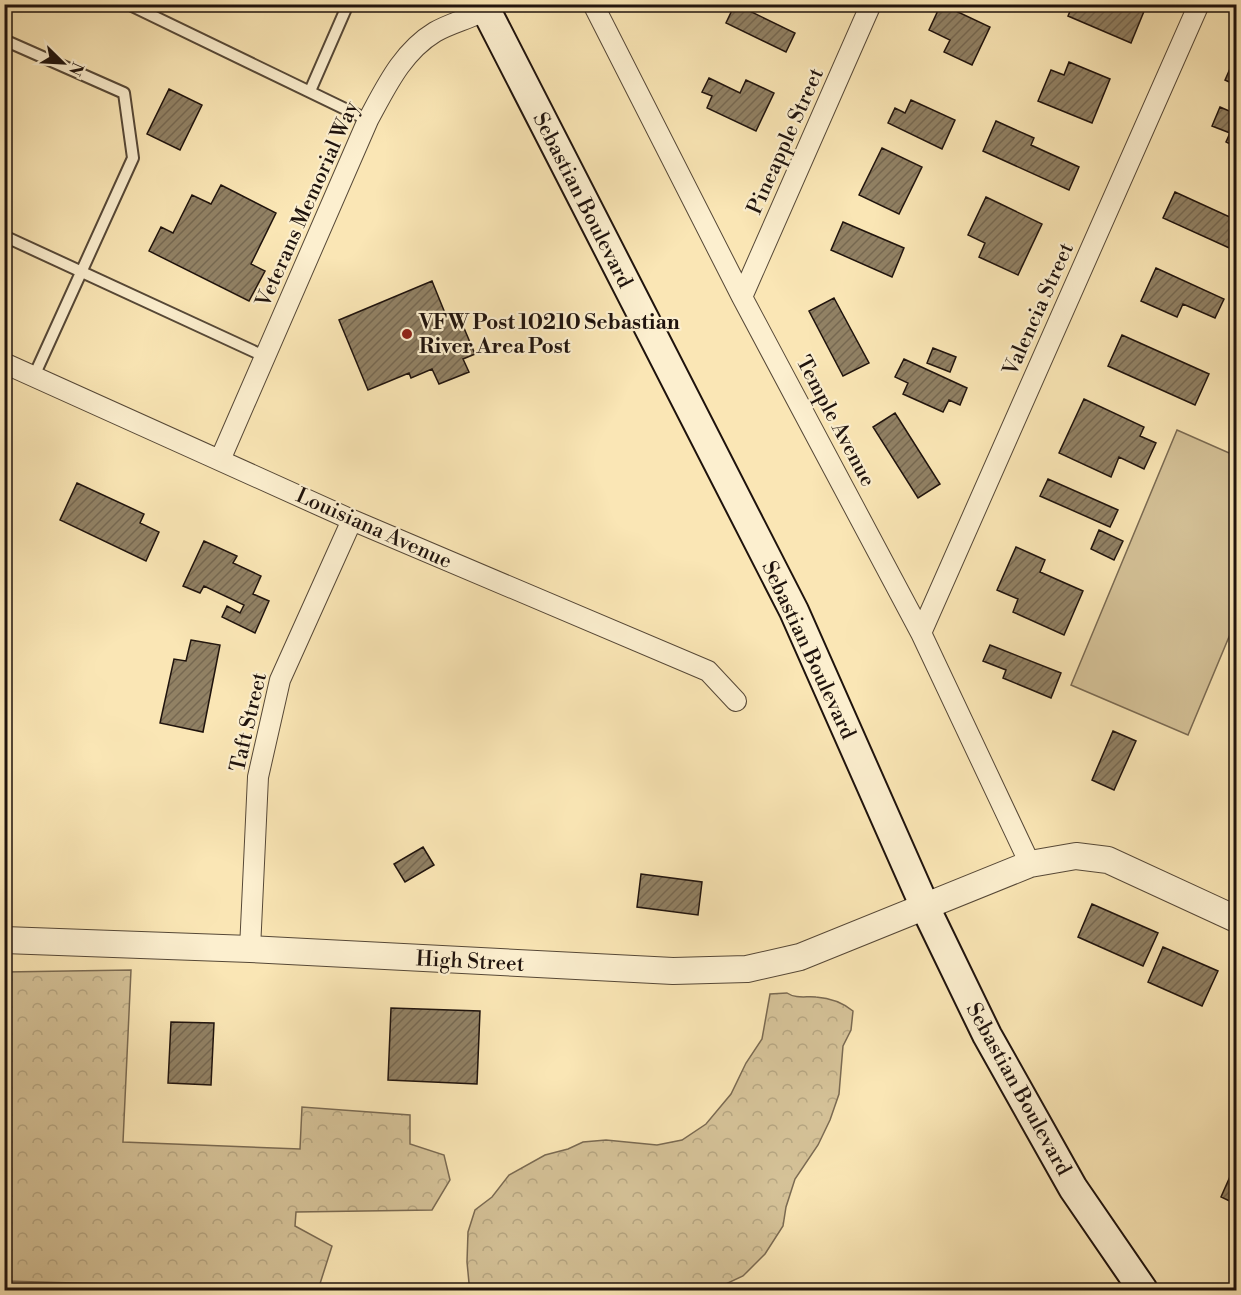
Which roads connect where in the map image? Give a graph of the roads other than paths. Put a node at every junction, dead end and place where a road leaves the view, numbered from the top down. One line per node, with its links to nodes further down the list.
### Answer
1 (128, 4): 8 (lane)
2 (348, 4): 8 (lane)
3 (593, 4): 12 (street, Temple Avenue)
4 (871, 4): 12 (street, Pineapple Street)
5 (1199, 4): 18 (street, Valencia Street)
6 (488, 6): 9 (street, Veterans Memorial Way); 21 (main road, Sebastian Boulevard)
7 (4, 40): 11 (lane)
8 (310, 90): 9 (lane)
9 (369, 120): 13 (street, Veterans Memorial Way)
10 (4, 236): 11 (lane)
11 (81, 272): 13 (lane); 15 (lane)
12 (742, 297): 18 (street, Temple Avenue)
13 (266, 357): 16 (street, Veterans Memorial Way)
14 (4, 363): 15 (street, Louisiana Avenue)
15 (34, 376): 16 (street, Louisiana Avenue)
16 (220, 460): 17 (street, Louisiana Avenue)
17 (352, 520): 19 (street, Louisiana Avenue); 24 (street, Taft Street)
18 (921, 633): 20 (street, Temple Avenue)
19 (736, 701)
20 (1030, 864): 21 (street); 22 (street)
21 (925, 907): 24 (street, High Street); 25 (main road, Sebastian Boulevard)
22 (1236, 919)
23 (4, 940): 24 (street, High Street)
24 (250, 949)
25 (1143, 1290)

